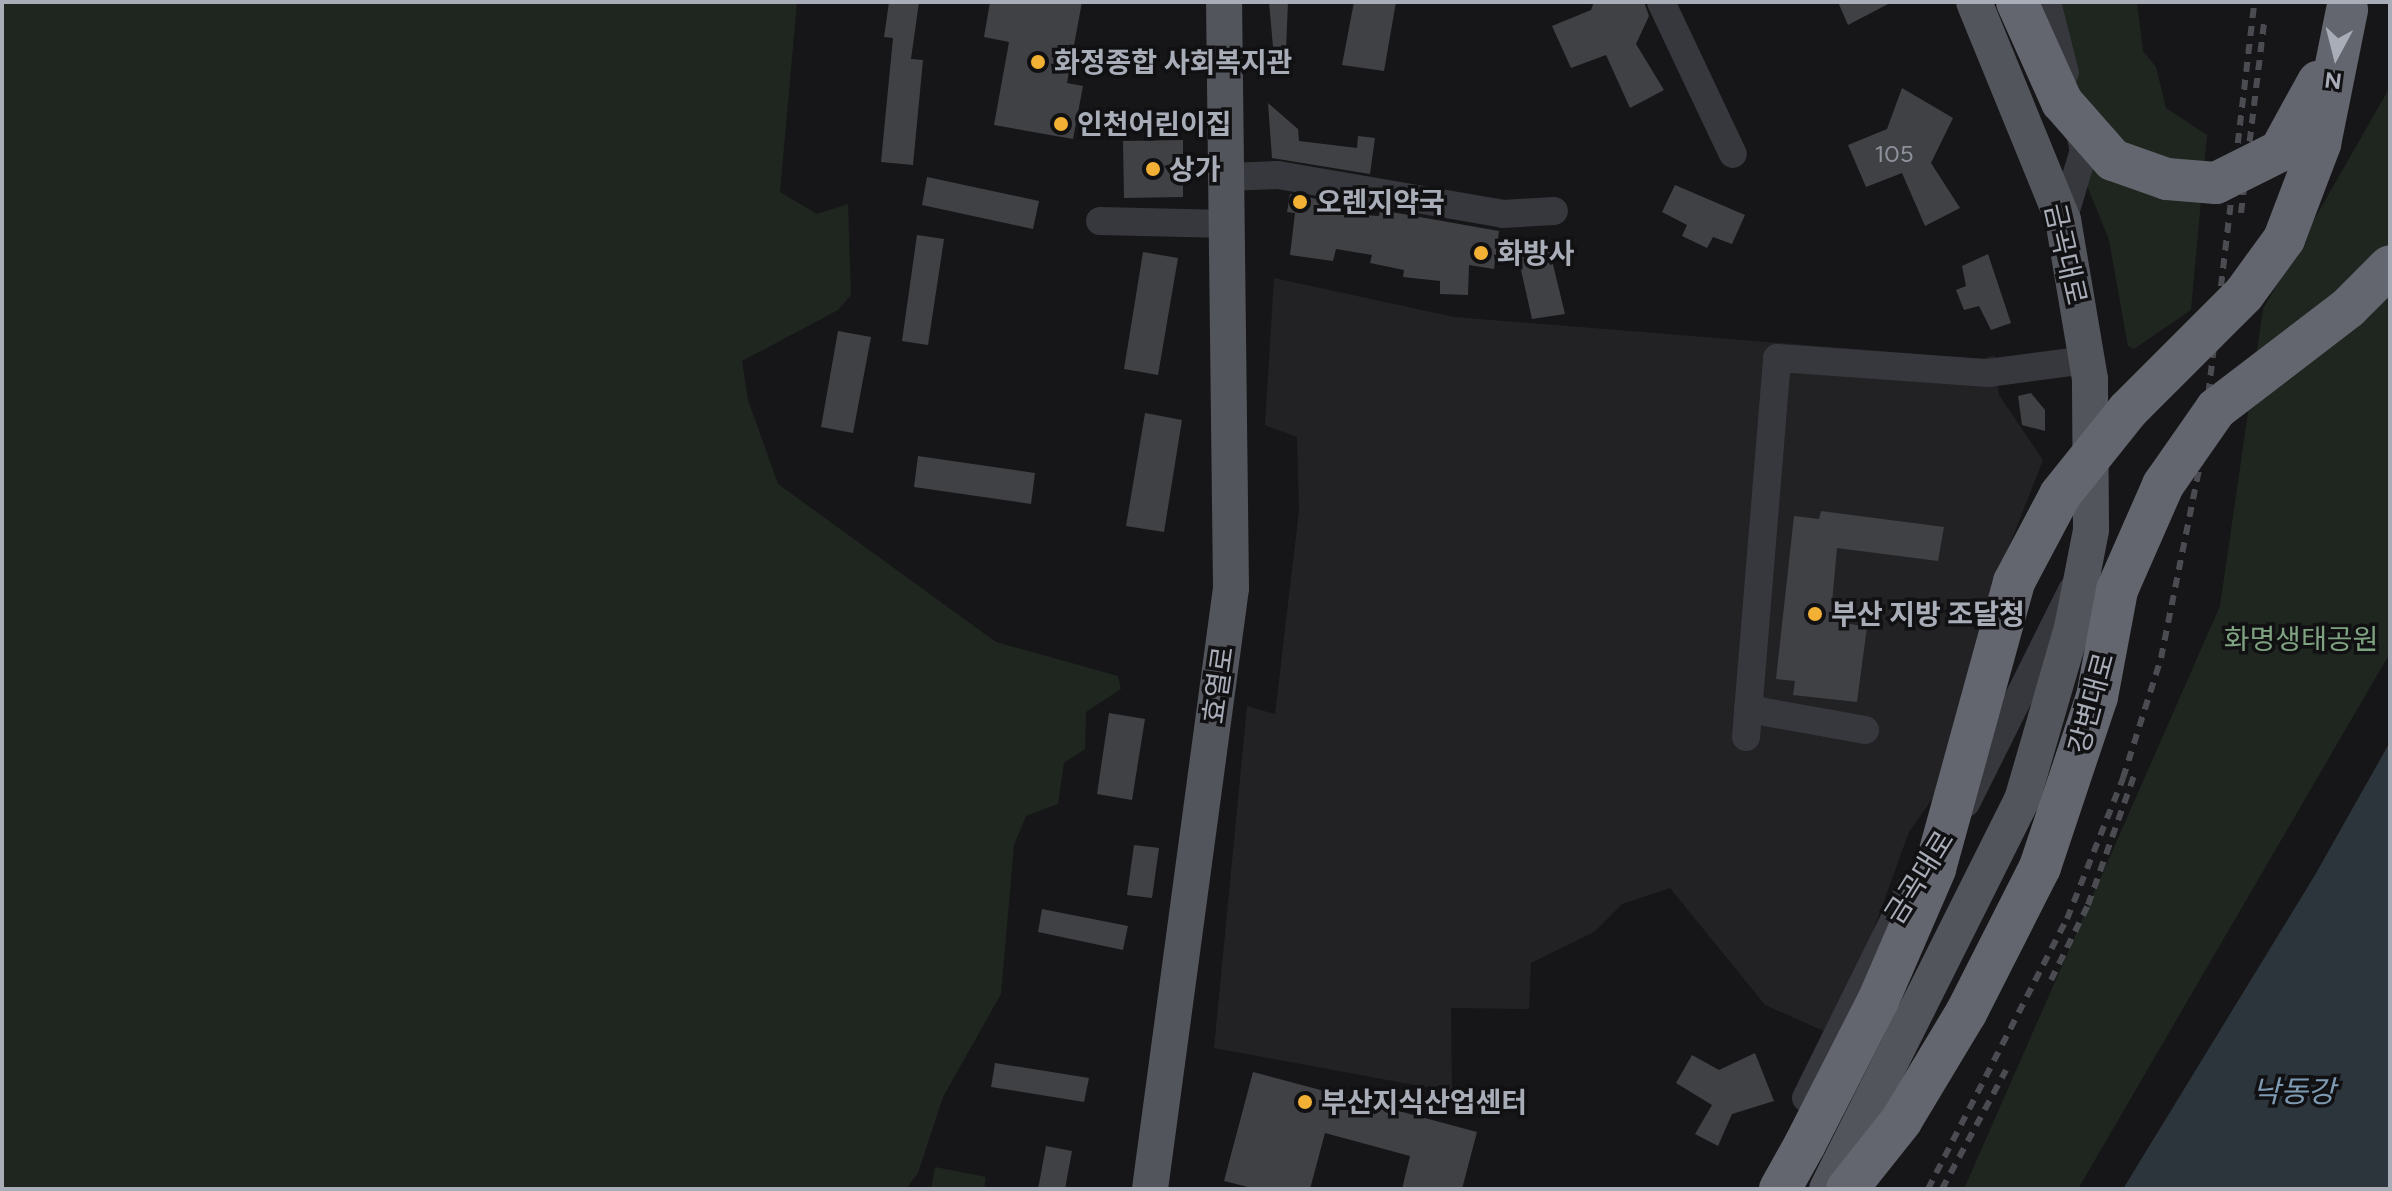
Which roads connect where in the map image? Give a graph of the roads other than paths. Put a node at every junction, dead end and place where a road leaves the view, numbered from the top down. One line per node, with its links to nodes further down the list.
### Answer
1 (1224, 2): 8 (main road, 효열로)
2 (1661, 2): 7 (street)
3 (1974, 2): 10 (main road, 금곡대로)
4 (2017, 2): 6 (highway, bridge)
5 (2047, 2): 10 (street)
6 (2348, 6): 19 (highway, bridge)
7 (1733, 154)
8 (1226, 177): 9 (street); 12 (main road, 효열로)
9 (1554, 211)
10 (2063, 220): 14 (main road, 금곡대로)
11 (1100, 221): 12 (street)
12 (1227, 224): 17 (main road, 효열로)
13 (2390, 266): 21 (highway, 강변대로, bridge)
14 (2087, 360): 15 (main road, 금곡대로); 16 (street)
15 (2083, 568): 18 (street, 금곡대로); 20 (main road, 금곡대로)
16 (1865, 730)
17 (1150, 1189)
18 (1761, 1189)
19 (1780, 1189)
20 (1827, 1189)
21 (1847, 1189)

